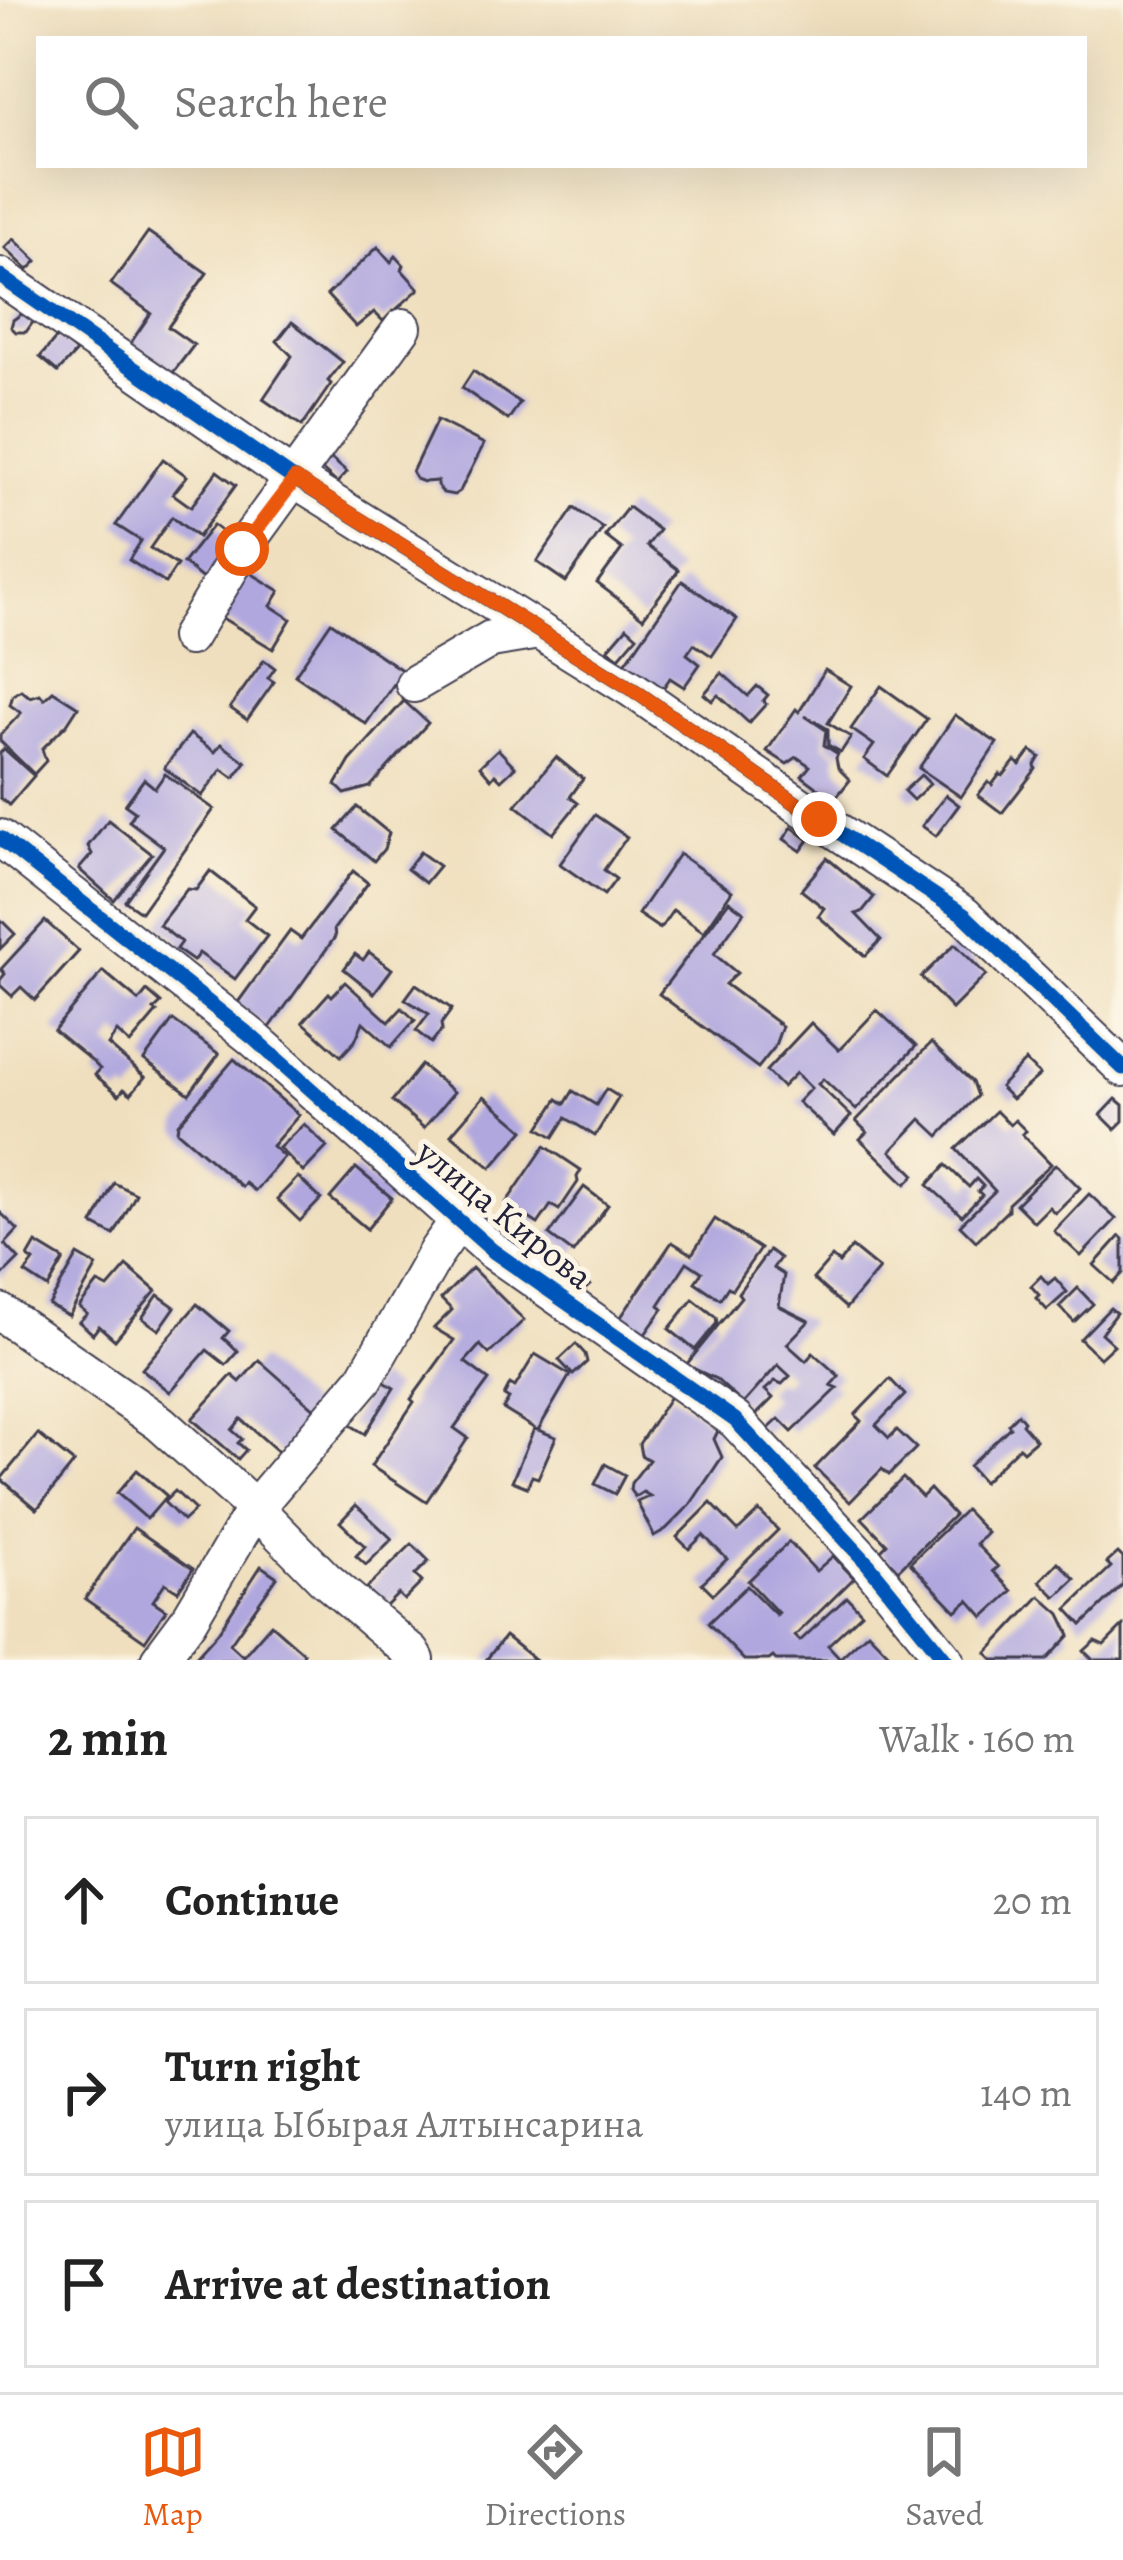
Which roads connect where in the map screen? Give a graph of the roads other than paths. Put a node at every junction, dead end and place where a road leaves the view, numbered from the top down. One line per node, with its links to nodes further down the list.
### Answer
1 (0, 276): 3 (street)
2 (404, 327): 3 (street)
3 (295, 479): 4 (street); 5 (street)
4 (539, 631): 6 (street); 8 (street)
5 (188, 637)
6 (414, 683)
7 (0, 838): 9 (street, улица Кирова)
8 (1123, 1068)
9 (459, 1220): 11 (street); 14 (street, улица Кирова)
10 (0, 1312): 11 (street)
11 (256, 1508): 12 (street); 13 (street)
12 (159, 1660)
13 (416, 1660)
14 (946, 1660)

